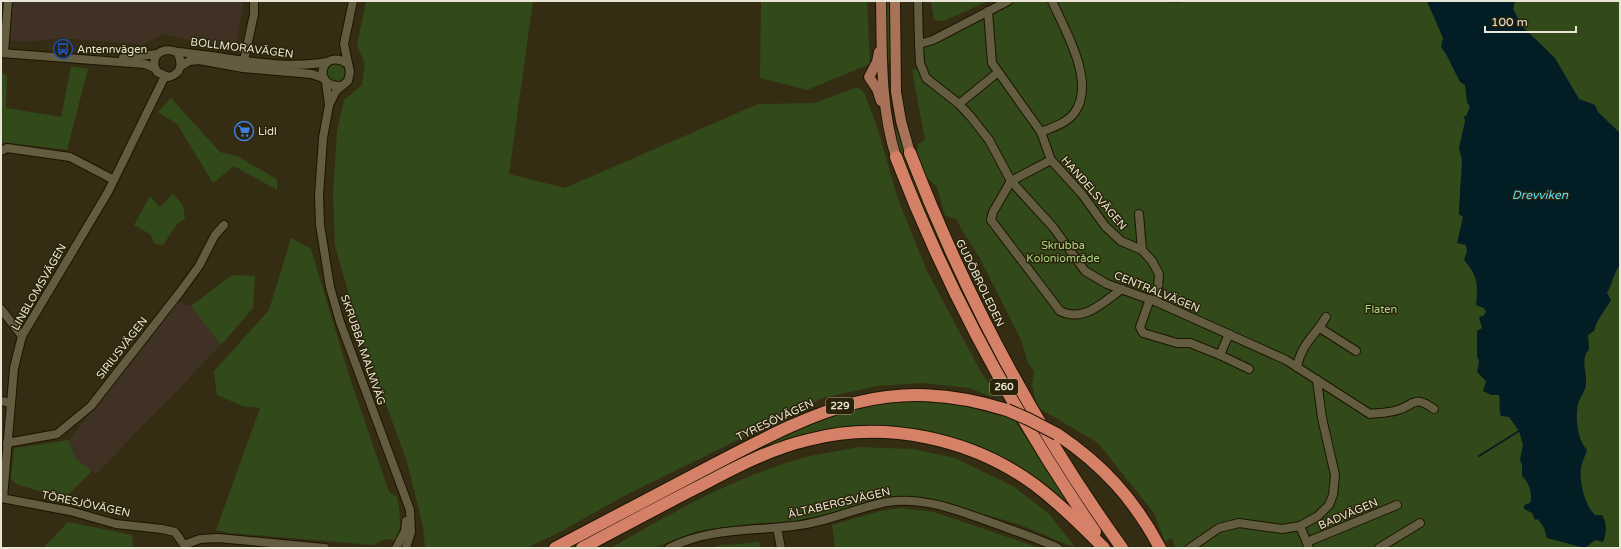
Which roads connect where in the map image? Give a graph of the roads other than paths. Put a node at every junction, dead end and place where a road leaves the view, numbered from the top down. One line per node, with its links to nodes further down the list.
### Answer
1 (8, 1): 14 (street)
2 (254, 1): 18 (street)
3 (353, 1): 11 (street)
4 (881, 1): 10 (main road, 260)
5 (895, 1): 31 (main road, GUDÖBROLEDEN / 260)
6 (918, 1): 12 (street, CENTRALVÄGEN)
7 (1008, 1): 9 (street)
8 (1052, 1): 33 (street)
9 (988, 11): 12 (street); 22 (street, HANDELSVÄGEN)
10 (882, 36): 24 (main road, 260); 25 (main road)
11 (344, 44): 17 (street); 19 (street)
12 (919, 44): 29 (street, CENTRALVÄGEN)
13 (177, 52): 15 (street); 18 (street, BOLLMORAVÄGEN); 20 (street)
14 (2, 53): 16 (street)
15 (157, 54): 16 (street); 21 (street)
16 (93, 59): 21 (street)
17 (329, 60): 18 (street, BOLLMORAVÄGEN); 19 (street); 26 (street)
18 (243, 64): 20 (street, BOLLMORAVÄGEN); 26 (street, BOLLMORAVÄGEN)
19 (348, 64): 27 (street)
20 (181, 66): 23 (street)
21 (156, 70): 23 (street); 28 (street, LINBLOMSVÄGEN)
22 (997, 73): 29 (street); 33 (street, HANDELSVÄGEN)
23 (165, 76): 28 (street, LINBLOMSVÄGEN)
24 (883, 76): 25 (main road); 31 (main road); 32 (main road, 260)
25 (869, 77): 32 (main road)
26 (324, 80): 27 (street); 30 (street, SKRUBBA MALMVÄG)
27 (341, 86): 30 (street, SKRUBBA MALMVÄG)
28 (150, 104): 38 (street, LINBLOMSVÄGEN)
29 (959, 104): 39 (street, CENTRALVÄGEN)
30 (329, 105): 60 (street, SKRUBBA MALMVÄG)
31 (899, 113): 35 (main road, GUDÖBROLEDEN / 260)
32 (889, 131): 36 (main road, 260)
33 (1041, 132): 37 (street, HANDELSVÄGEN)
34 (1, 151): 38 (street)
35 (910, 153): 76 (highway, GUDÖBROLEDEN / 260)
36 (896, 157): 75 (highway, 260)
37 (1051, 160): 39 (street, HANDELSVÄGEN); 42 (street, HANDELSVÄGEN)
38 (114, 180): 49 (street, LINBLOMSVÄGEN)
39 (1011, 181): 43 (street, CENTRALVÄGEN); 43 (street)
40 (1139, 214): 42 (street)
41 (224, 226): 58 (street, SIRIUSVÄGEN)
42 (1142, 250): 44 (street)
43 (1122, 289): 44 (street, CENTRALVÄGEN)
44 (1153, 301): 48 (street, CENTRALVÄGEN); 51 (street)
45 (1, 309): 49 (street)
46 (1326, 317): 47 (street)
47 (1320, 328): 50 (street); 52 (street)
48 (1229, 334): 51 (street); 52 (street, CENTRALVÄGEN)
49 (22, 336): 56 (street, LINBLOMSVÄGEN)
50 (1356, 351)
51 (1220, 354): 53 (street)
52 (1297, 367): 54 (street, CENTRALVÄGEN)
53 (1249, 369)
54 (1318, 380): 57 (street, CENTRALVÄGEN); 63 (street)
55 (1, 401): 56 (street)
56 (11, 403): 58 (street, LINBLOMSVÄGEN)
57 (1434, 409)
58 (7, 443): 59 (street, LINBLOMSVÄGEN)
59 (2, 498): 66 (street, TÖRESJÖVÄGEN)
60 (406, 502): 68 (street, SKRUBBA MALMVÄG); 69 (street, SKRUBBA MALMVÄG)
61 (1396, 505): 65 (street, BADVÄGEN)
62 (1420, 523): 79 (street)
63 (1300, 526): 65 (street); 78 (street)
64 (777, 528): 72 (street, ÄLTABERGSVÄGEN); 73 (street); 74 (street, ÄLTABERGSVÄGEN)
65 (1308, 545)
66 (181, 546): 67 (street, TÖRESJÖVÄGEN)
67 (325, 548)
68 (396, 548)
69 (406, 548)
70 (555, 548): 77 (highway, TYRESÖVÄGEN / 229, bridge)
71 (582, 548): 75 (highway)
72 (669, 548)
73 (781, 548)
74 (1058, 548)
75 (1105, 548)
76 (1122, 548)
77 (1160, 548)
78 (1190, 548)
79 (1379, 548)

